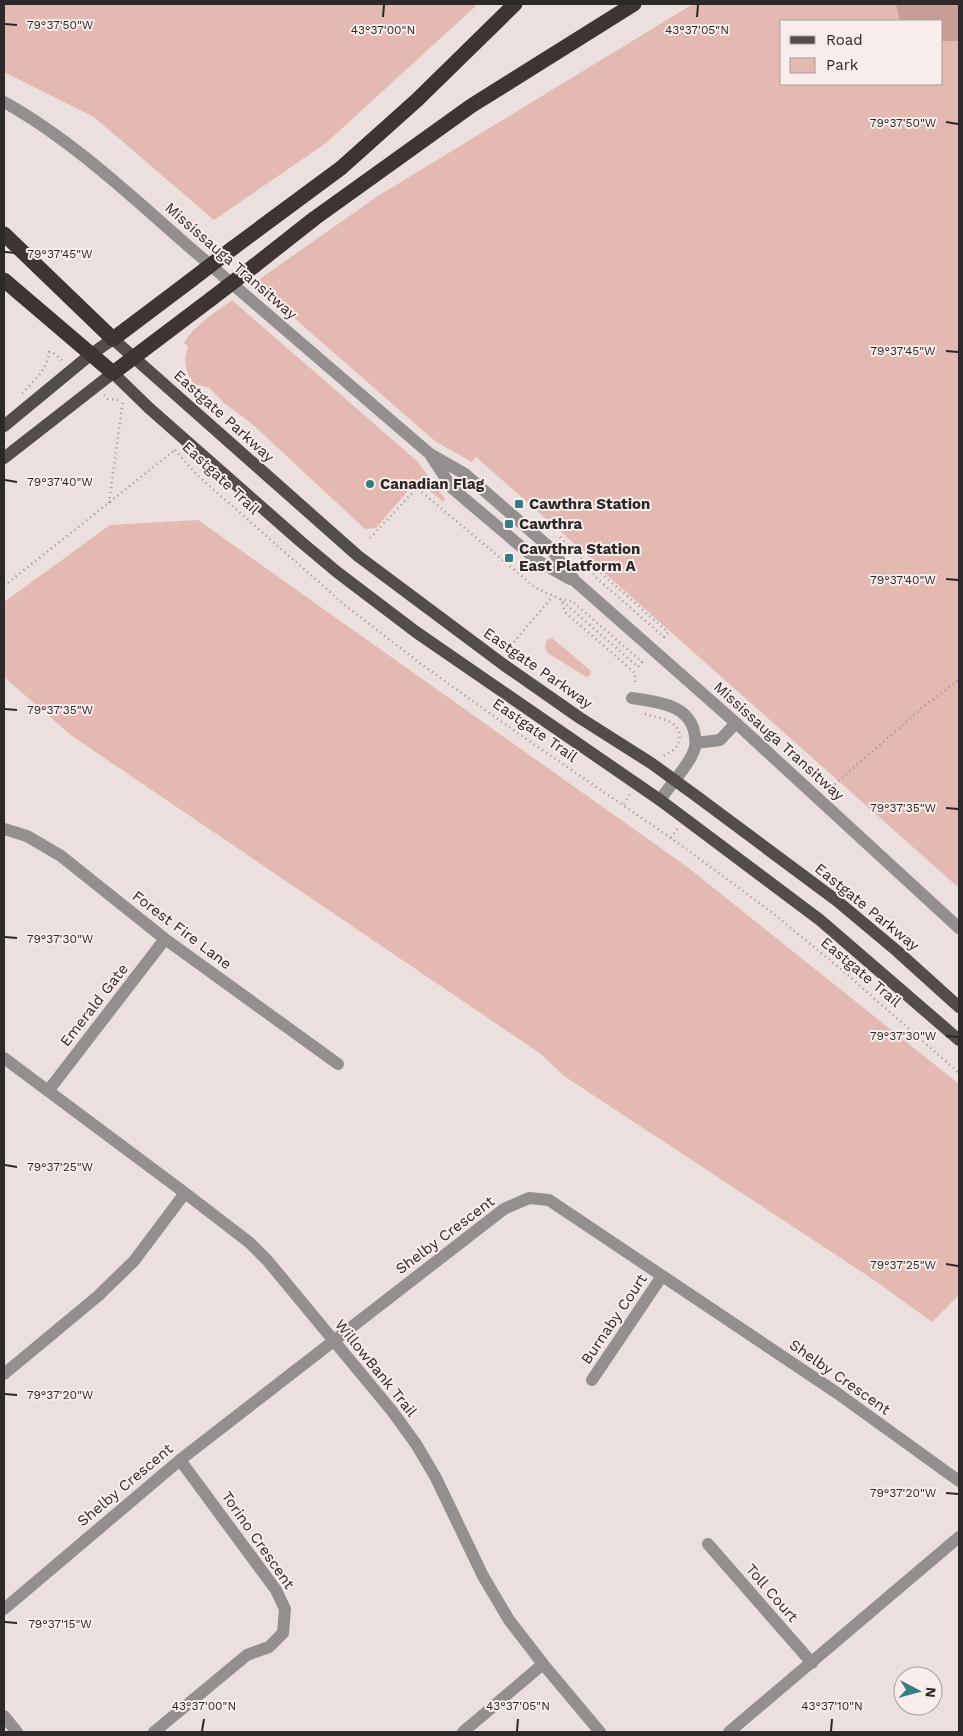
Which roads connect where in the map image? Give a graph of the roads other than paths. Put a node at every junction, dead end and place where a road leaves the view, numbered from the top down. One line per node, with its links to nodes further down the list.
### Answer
1 (515, 4): 6 (highway, bridge)
2 (634, 4): 8 (highway, bridge)
3 (4, 102): 11 (street, Mississauga Transitway)
4 (4, 234): 6 (highway)
5 (4, 280): 7 (highway)
6 (112, 339): 7 (main road); 8 (main road, Eastgate Parkway)
7 (90, 355): 9 (highway); 10 (main road)
8 (134, 357): 9 (highway); 17 (main road, Eastgate Parkway)
9 (113, 373): 12 (main road); 18 (main road)
10 (4, 426)
11 (430, 454): 13 (street, Mississauga Transitway); 13 (street, Mississauga Transitway)
12 (4, 458)
13 (574, 581): 15 (street, Mississauga Transitway)
14 (634, 692): 16 (street)
15 (736, 723): 16 (street); 20 (street, Mississauga Transitway)
16 (696, 743): 17 (street)
17 (674, 780): 18 (street); 22 (main road, Eastgate Parkway)
18 (660, 800): 23 (main road)
19 (4, 829): 21 (street, Forest Fire Lane)
20 (959, 928)
21 (165, 939): 25 (street, Forest Fire Lane); 26 (street, Emerald Gate)
22 (959, 1007)
23 (959, 1040)
24 (4, 1058): 26 (street)
25 (338, 1064)
26 (48, 1091): 27 (street, WillowBank Trail)
27 (185, 1193): 29 (street, WillowBank Trail); 30 (street)
28 (662, 1276): 29 (street, Shelby Crescent); 31 (street, Burnaby Court); 33 (street, Shelby Crescent)
29 (334, 1341): 32 (street, Shelby Crescent); 38 (street, WillowBank Trail)
30 (4, 1374)
31 (592, 1380)
32 (180, 1460): 36 (street, Shelby Crescent); 41 (street, Torino Crescent)
33 (959, 1481)
34 (959, 1537): 37 (street)
35 (708, 1544): 37 (street, Toll Court)
36 (4, 1609)
37 (812, 1663): 44 (street)
38 (543, 1664): 42 (street); 43 (street, WillowBank Trail)
39 (4, 1716): 40 (street)
40 (17, 1732)
41 (154, 1732)
42 (463, 1732)
43 (600, 1732)
44 (729, 1732)

